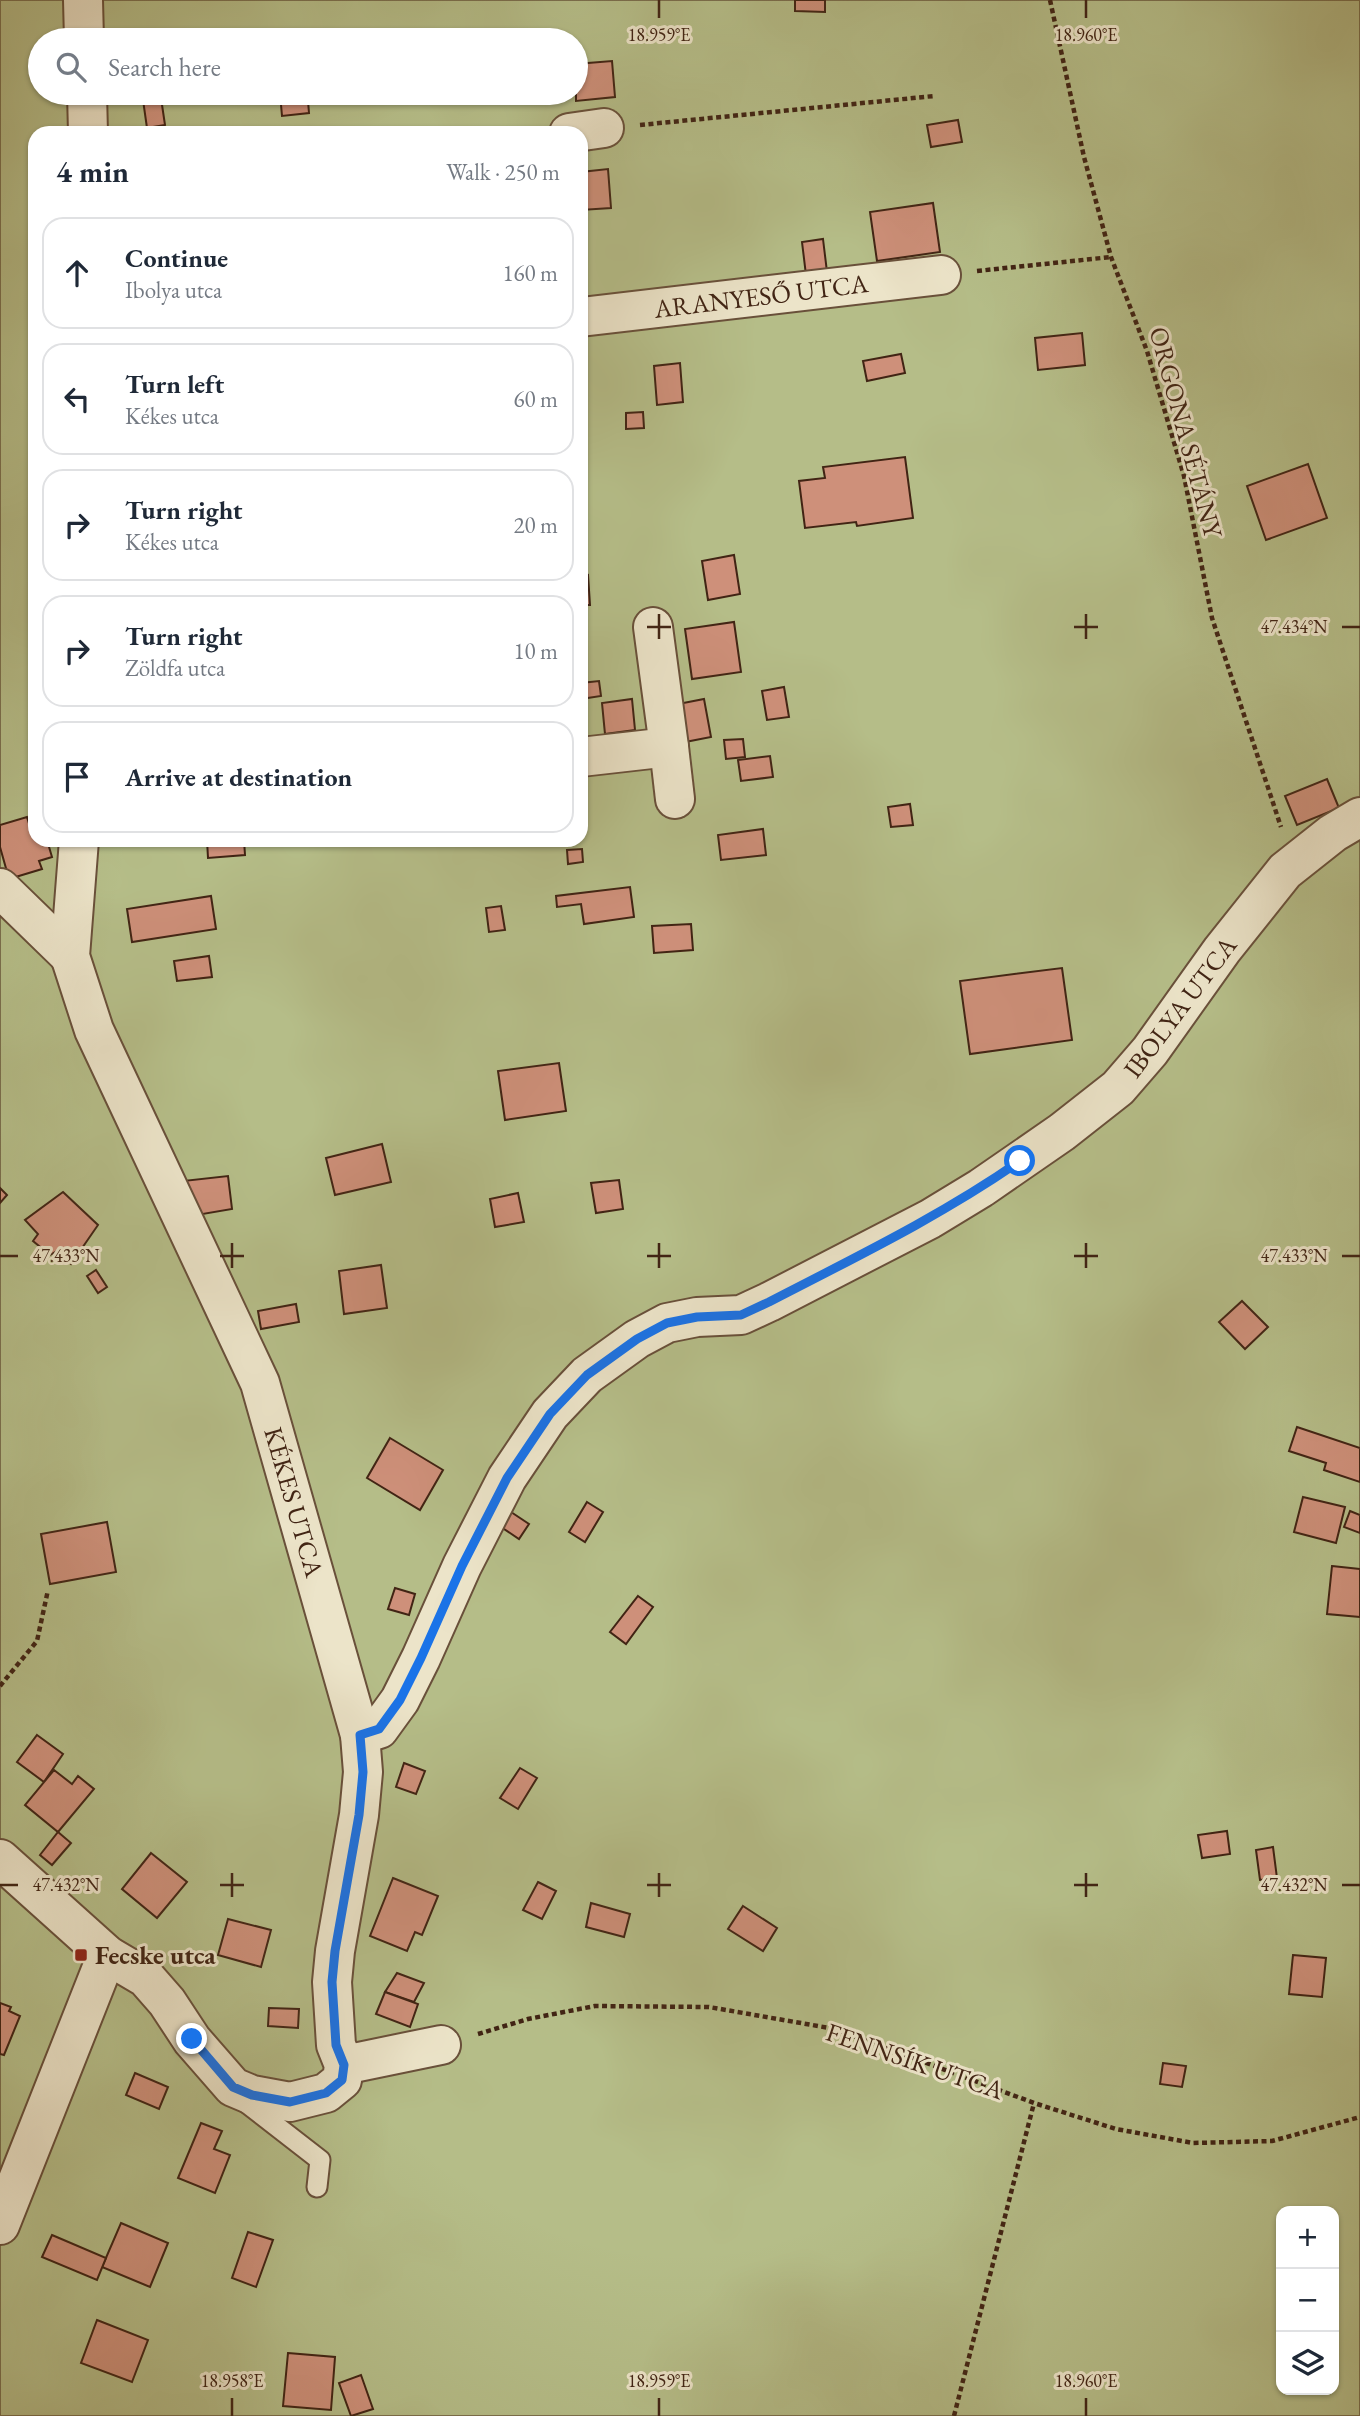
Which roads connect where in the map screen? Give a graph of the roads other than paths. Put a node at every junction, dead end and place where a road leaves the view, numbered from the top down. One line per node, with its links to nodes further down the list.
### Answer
1 (83, 0): 2 (street)
2 (84, 28)
3 (87, 105): 4 (street)
4 (88, 126)
5 (941, 275): 6 (street, ARANYESŐ UTCA)
6 (588, 316)
7 (653, 627): 8 (street)
8 (669, 747): 9 (street); 10 (street)
9 (588, 756)
10 (675, 799)
11 (1360, 817): 15 (street, IBOLYA UTCA)
12 (78, 847): 14 (street, KÉKES UTCA)
13 (0, 888): 14 (street)
14 (70, 956): 15 (street, KÉKES UTCA)
15 (360, 1735): 19 (street, KÉKES UTCA)
16 (0, 1859): 17 (street)
17 (107, 1955): 20 (street); 22 (street)
18 (441, 2045): 19 (street)
19 (344, 2065): 20 (street)
20 (233, 2087): 21 (lane)
21 (317, 2187)
22 (0, 2225)

